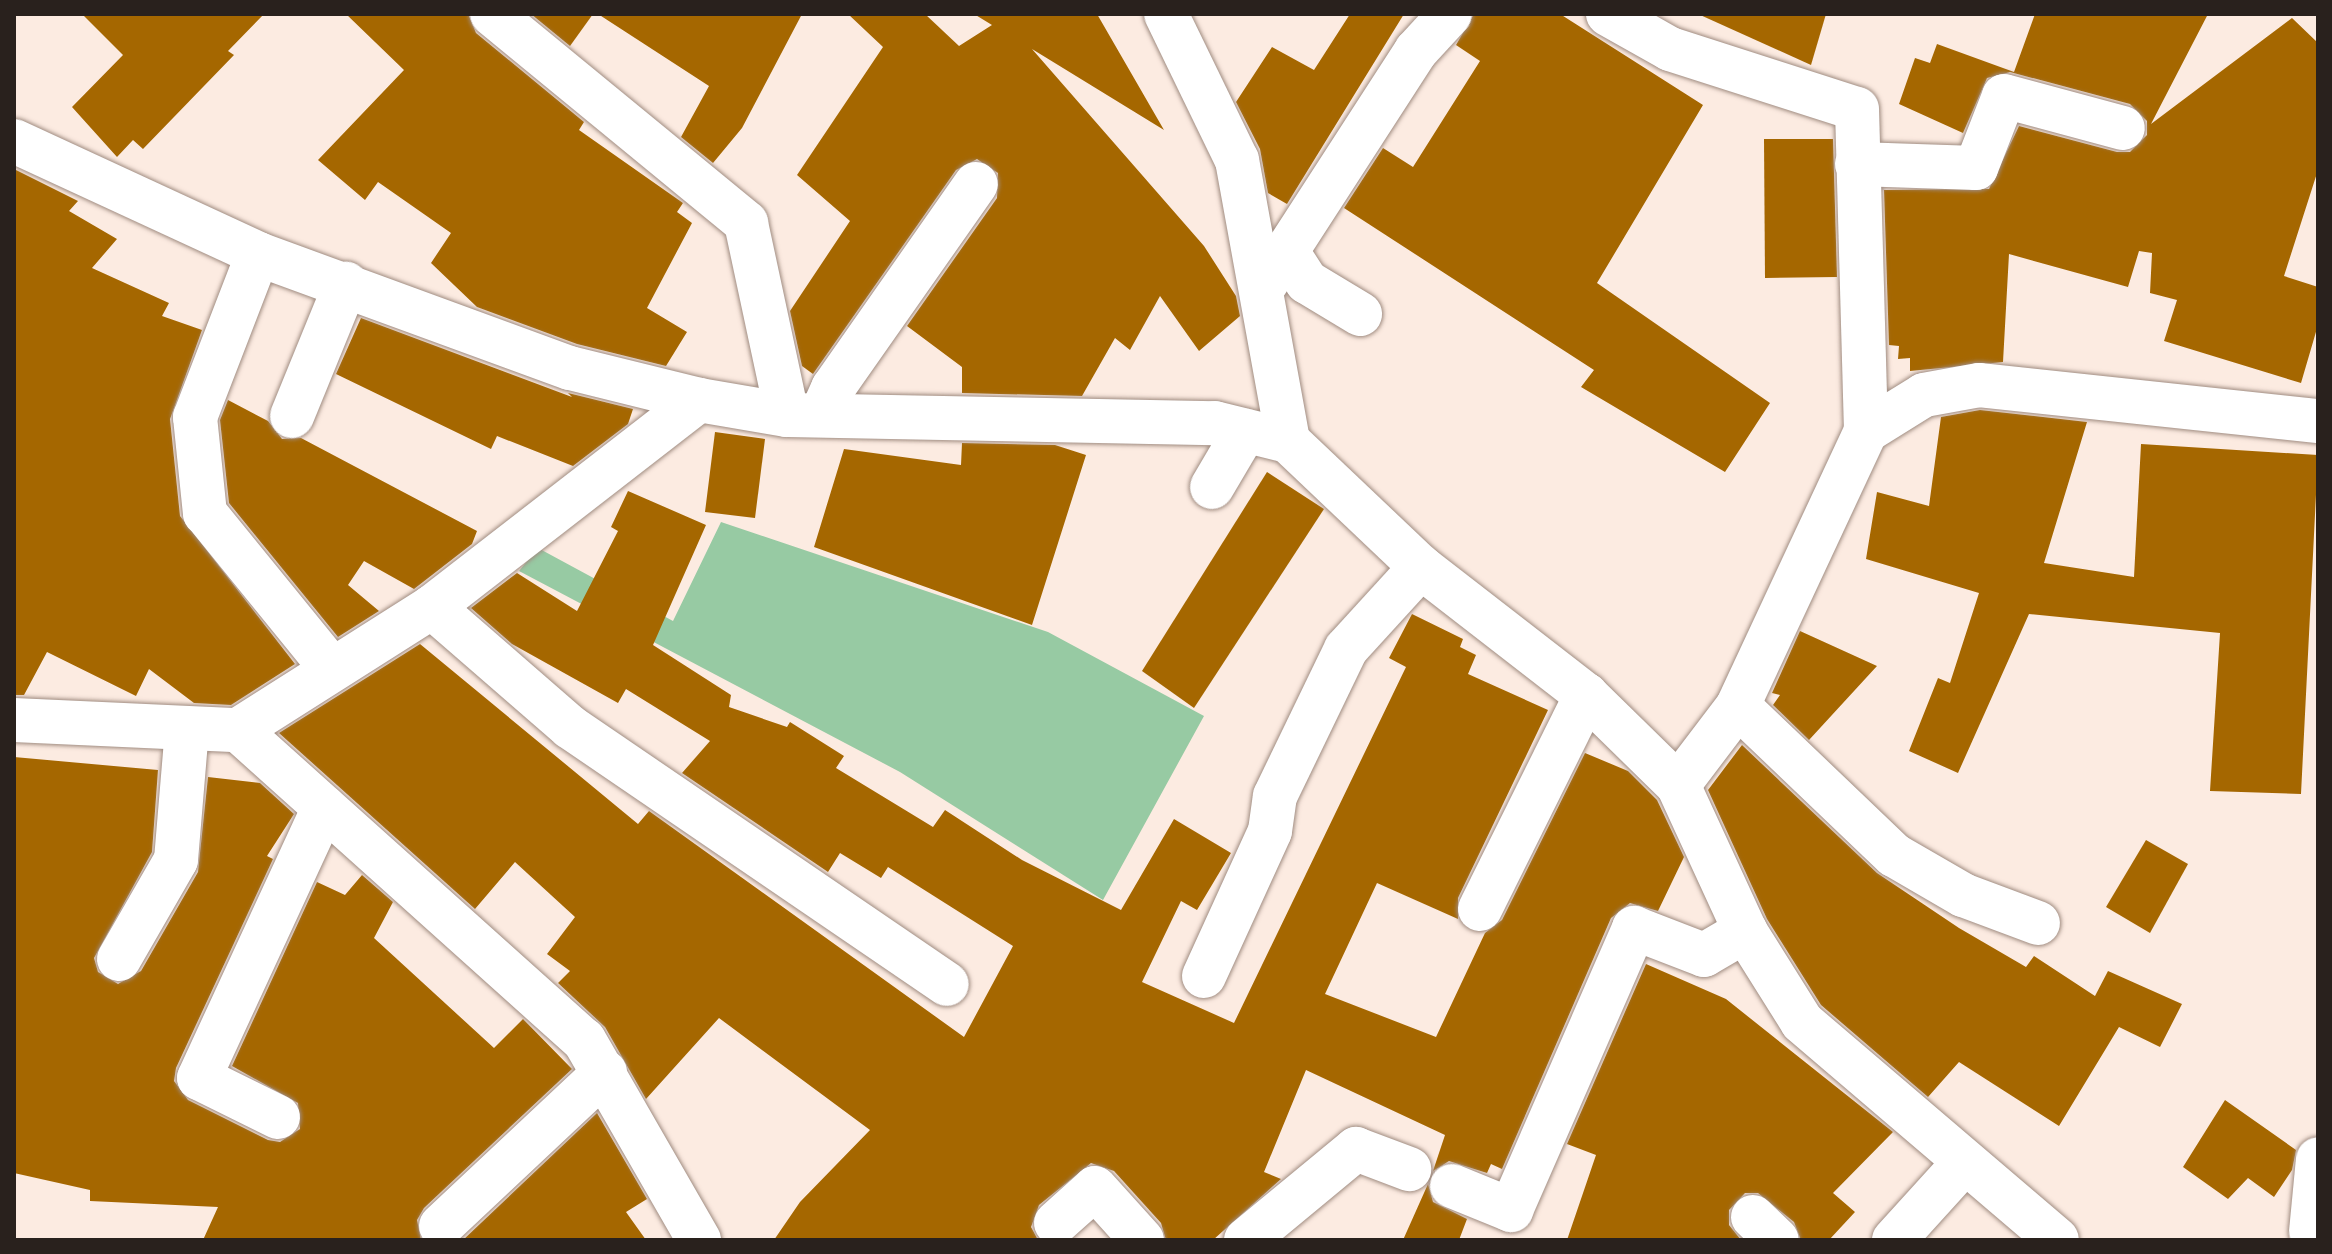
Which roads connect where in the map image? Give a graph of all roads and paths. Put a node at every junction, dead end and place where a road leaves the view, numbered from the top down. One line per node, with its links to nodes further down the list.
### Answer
1 (492, 14): 14 (street)
2 (1450, 14): 10 (street)
3 (1608, 14): 7 (street)
4 (1168, 15): 10 (street)
5 (2123, 128): 7 (street)
6 (14, 141): 9 (street)
7 (1857, 164): 18 (street)
8 (976, 184): 14 (street)
9 (258, 254): 11 (street); 23 (street)
10 (1275, 268): 12 (street); 19 (street)
11 (346, 284): 13 (street); 15 (street)
12 (1360, 314)
13 (699, 400): 14 (street); 22 (street)
14 (804, 415): 17 (street)
15 (292, 416)
16 (2318, 421): 18 (street)
17 (1245, 431): 19 (street); 20 (street)
18 (1866, 431): 25 (street)
19 (1288, 441): 21 (street)
20 (1212, 487)
21 (1421, 567): 24 (street); 35 (street)
22 (432, 607): 23 (street); 36 (street)
23 (331, 668): 28 (street)
24 (1586, 695): 29 (street); 31 (street)
25 (1738, 706): 29 (street); 32 (street)
26 (14, 720): 27 (street)
27 (187, 729): 28 (street); 34 (street)
28 (238, 730): 30 (street)
29 (1678, 785): 33 (street)
30 (324, 808): 37 (street); 38 (street)
31 (1480, 909)
32 (2038, 923)
33 (1745, 931): 40 (street); 44 (street)
34 (119, 959)
35 (1204, 976)
36 (947, 984)
37 (605, 1072): 45 (street); 47 (street)
38 (278, 1117)
39 (2318, 1159): 46 (street)
40 (1962, 1165): 50 (street); 51 (street)
41 (1409, 1169): 49 (street)
42 (1452, 1186): 44 (street)
43 (1056, 1223): 48 (street)
44 (1505, 1225)
45 (441, 1226)
46 (2303, 1234)
47 (699, 1240)
48 (1142, 1240)
49 (1246, 1240)
50 (1894, 1240)
51 (2057, 1240)

